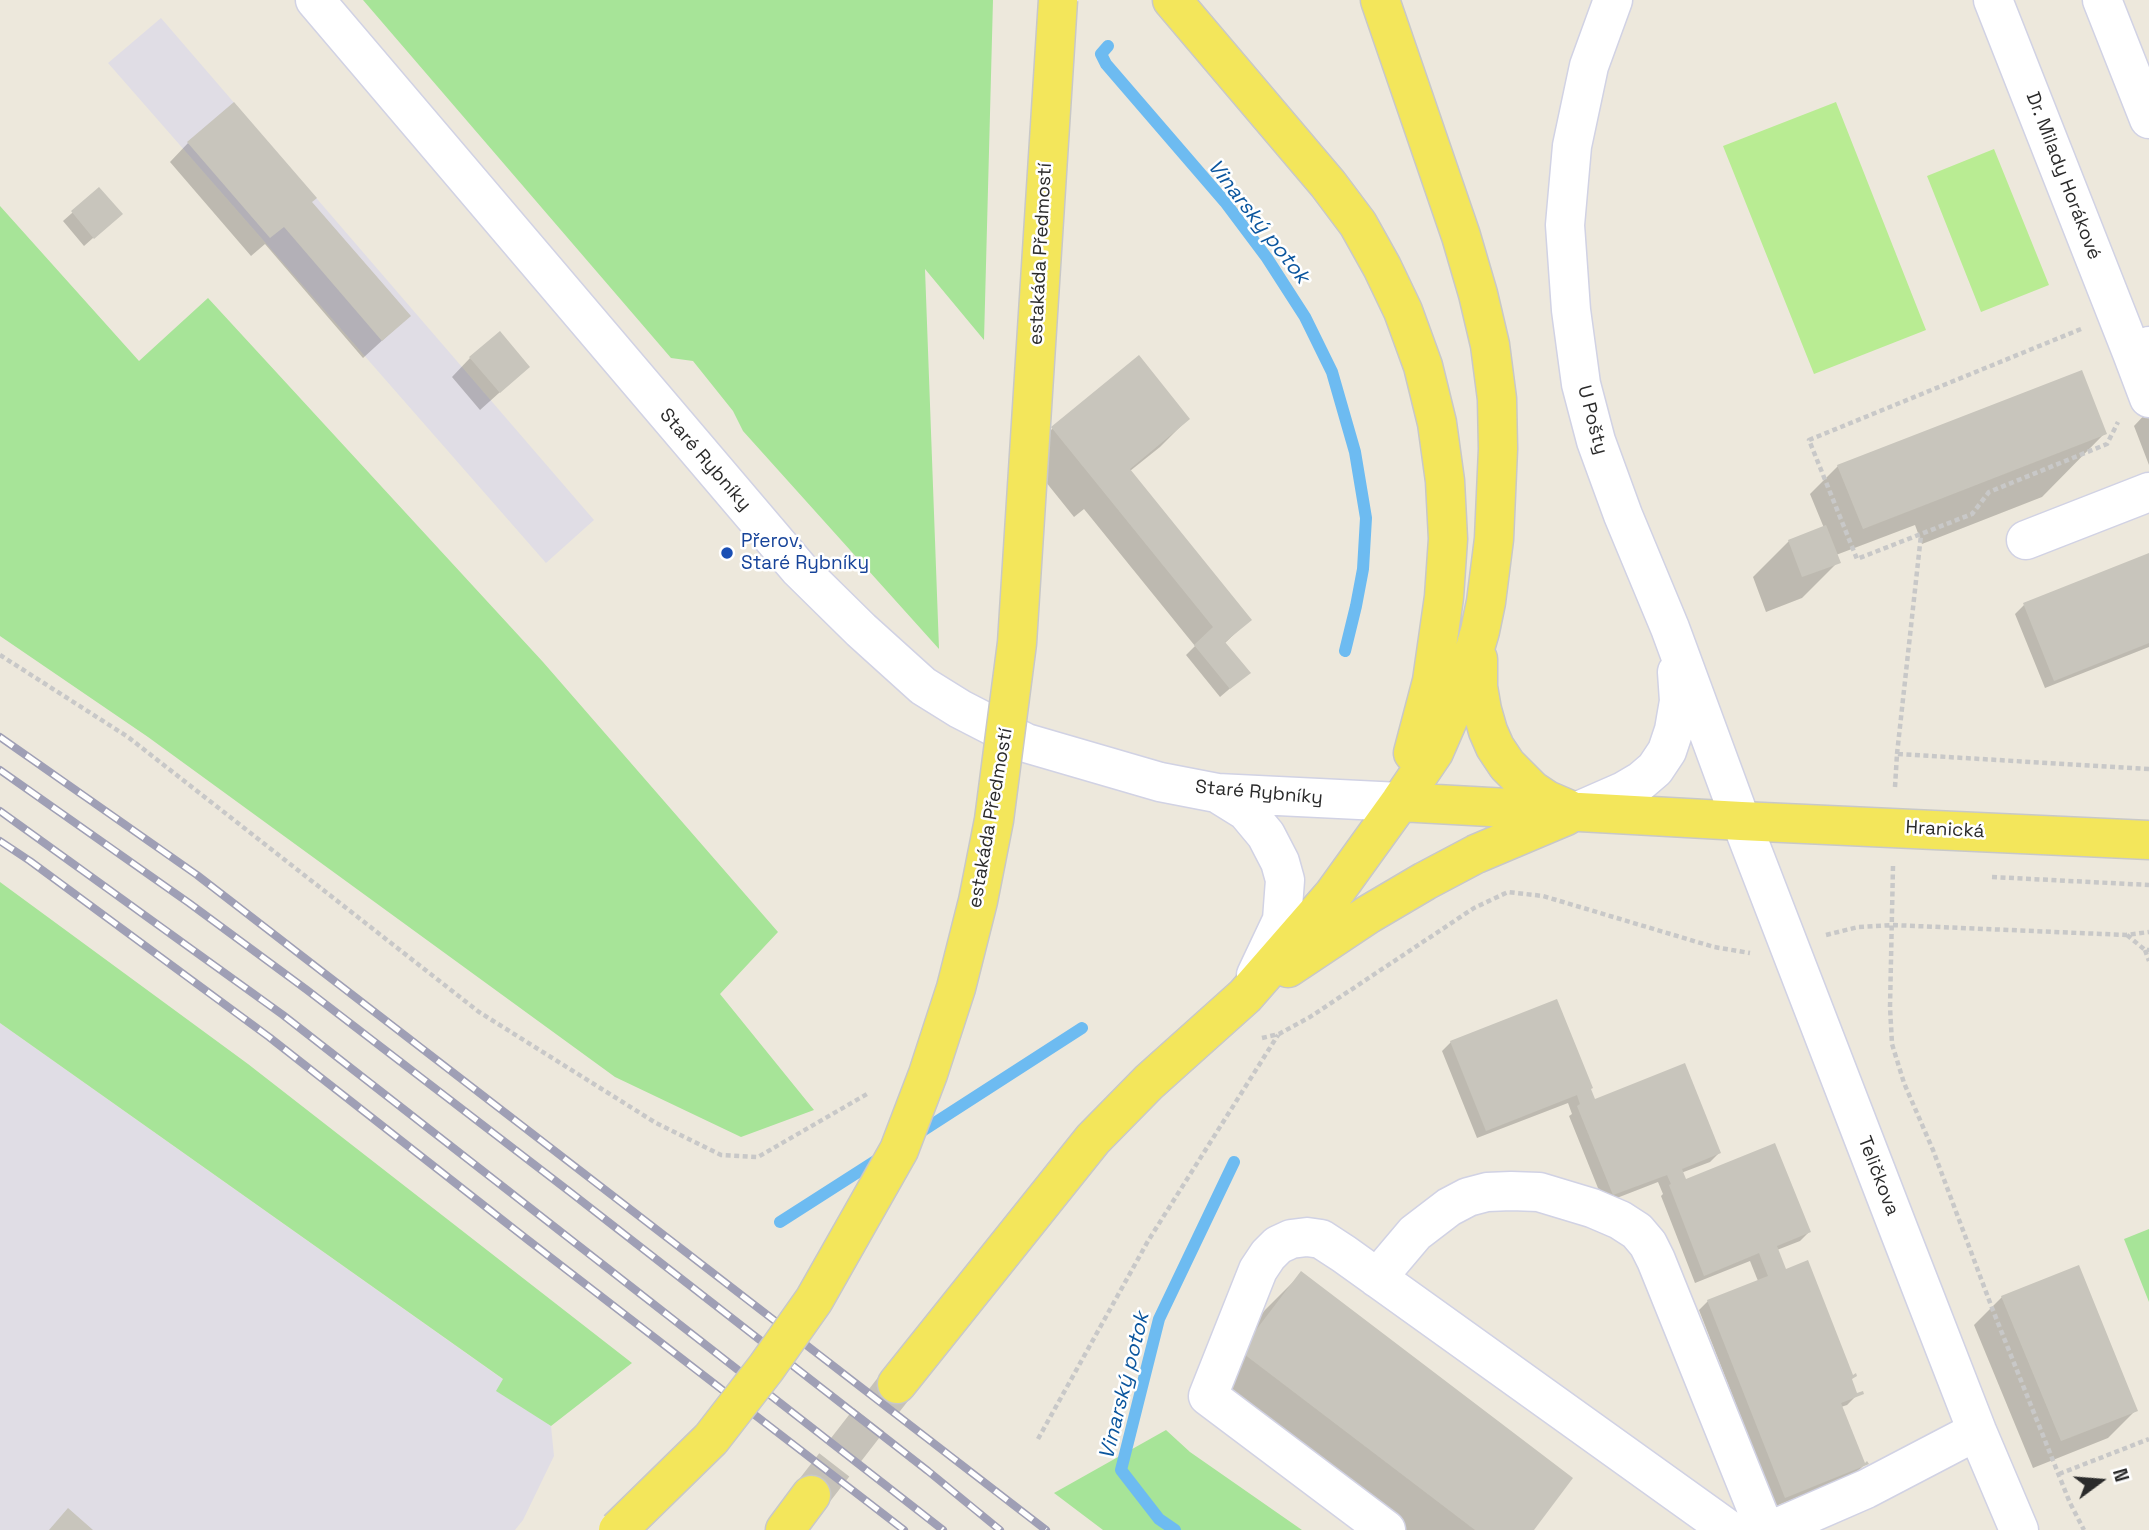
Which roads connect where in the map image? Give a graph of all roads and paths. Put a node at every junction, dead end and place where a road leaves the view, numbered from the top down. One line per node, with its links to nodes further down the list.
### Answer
1 (315, 0): 20 (street, Staré Rybníky)
2 (1058, 0): 44 (main road, estakáda Předmostí, bridge)
3 (1172, 0): 21 (main road)
4 (1380, 0): 17 (main road)
5 (1613, 0): 16 (street, U Pošty)
6 (1993, 0): 10 (street, Dr. Milady Horákové)
7 (2102, 0): 8 (street)
8 (2149, 119)
9 (2088, 340): 14 (path)
10 (2141, 349): 11 (street, Dr. Milady Horákové)
11 (2149, 398)
12 (2119, 420): 14 (path)
13 (2149, 492): 15 (street)
14 (1921, 534): 19 (path)
15 (2026, 540)
16 (1670, 628): 22 (street); 23 (street, U Pošty)
17 (1480, 631): 21 (main road); 22 (main road)
18 (0, 655): 36 (path)
19 (1897, 754)
20 (1217, 793): 21 (street, Staré Rybníky); 35 (street)
21 (1400, 802): 22 (main road, Hranická); 35 (main road)
22 (1576, 812): 23 (main road, Hranická); 35 (main road)
23 (1741, 821): 24 (main road, Hranická); 32 (street, Teličkova)
24 (2149, 839)
25 (1893, 871): 26 (path)
26 (1906, 872)
27 (1987, 876): 28 (path)
28 (2149, 885)
29 (1892, 925): 31 (path); 32 (path); 42 (path)
30 (2149, 932): 31 (path)
31 (2126, 935): 33 (path)
32 (1790, 947): 39 (street, Teličkova); 40 (path)
33 (2147, 950): 34 (path)
34 (2149, 961)
35 (1245, 996): 38 (main road)
36 (867, 1094)
37 (1377, 1279): 46 (street); 47 (street); 48 (street)
38 (897, 1384)
39 (1977, 1432): 49 (street); 50 (street, Teličkova)
40 (1038, 1439)
41 (2149, 1439): 42 (path)
42 (2059, 1474): 51 (path)
43 (811, 1495): 45 (main road)
44 (618, 1530)
45 (785, 1530)
46 (1387, 1530)
47 (1729, 1530)
48 (1765, 1530)
49 (1772, 1530)
50 (2019, 1530)
51 (2084, 1530)

